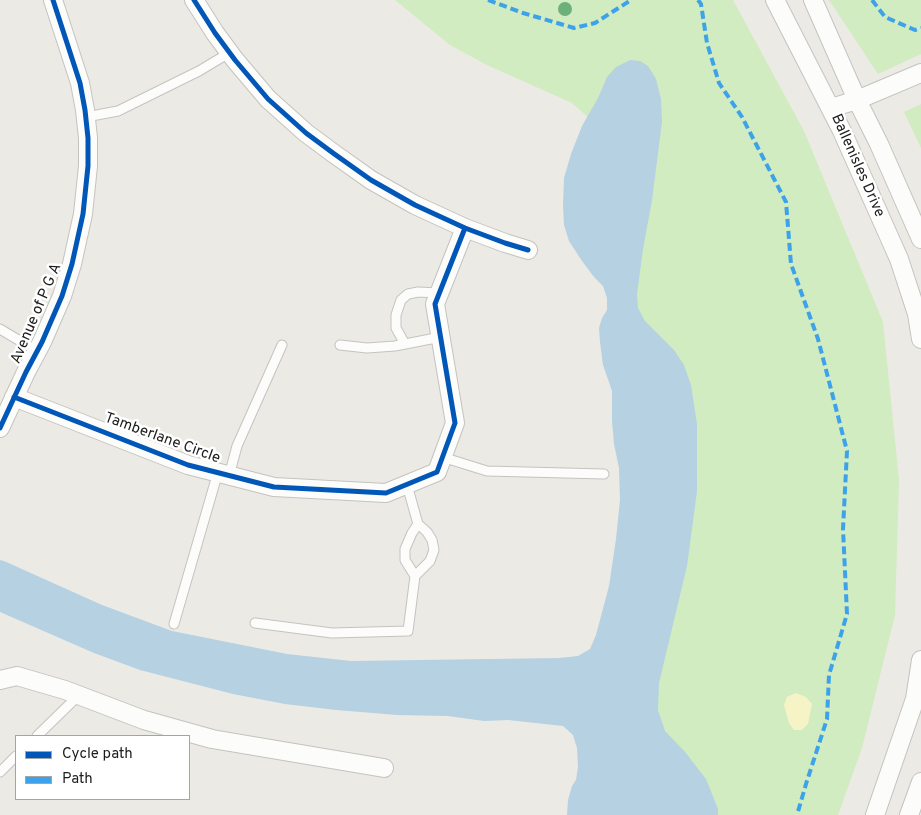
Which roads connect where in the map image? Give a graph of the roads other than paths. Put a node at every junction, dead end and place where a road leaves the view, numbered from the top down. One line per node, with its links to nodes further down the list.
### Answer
1 (53, 0): 9 (street, Avenue of P G A)
2 (194, 0): 5 (street)
3 (775, 0): 8 (street, Ballenisles Drive)
4 (814, 0): 7 (street, Ballenisles Drive)
5 (229, 53): 9 (lane); 10 (street)
6 (921, 73): 7 (street)
7 (857, 100): 8 (street); 11 (street, Ballenisles Drive)
8 (831, 108): 16 (street, Ballenisles Drive)
9 (86, 117): 20 (street, Avenue of P G A)
10 (464, 228): 12 (street); 13 (street, Tamberlane Circle)
11 (921, 239)
12 (528, 250)
13 (439, 293): 15 (street, Tamberlane Circle); 17 (lane)
14 (0, 328): 20 (lane)
15 (440, 337): 17 (lane); 23 (street, Tamberlane Circle)
16 (921, 339)
17 (405, 344): 19 (lane)
18 (282, 345): 24 (lane)
19 (340, 345)
20 (37, 351): 21 (street, Avenue of P G A)
21 (14, 397): 22 (street, Avenue of P G A); 24 (street, Tamberlane Circle)
22 (0, 428)
23 (442, 458): 25 (lane); 26 (street, Tamberlane Circle)
24 (224, 474): 26 (street, Tamberlane Circle); 30 (lane)
25 (604, 474)
26 (406, 485): 27 (lane)
27 (418, 524): 28 (lane); 28 (lane)
28 (416, 576): 29 (lane)
29 (255, 623)
30 (174, 624)
31 (921, 660): 39 (street)
32 (0, 680): 33 (street)
33 (79, 696): 34 (lane); 36 (street)
34 (38, 735)
35 (15, 757): 37 (lane)
36 (384, 768)
37 (0, 772)
38 (921, 782): 40 (street)
39 (875, 815)
40 (909, 815)

